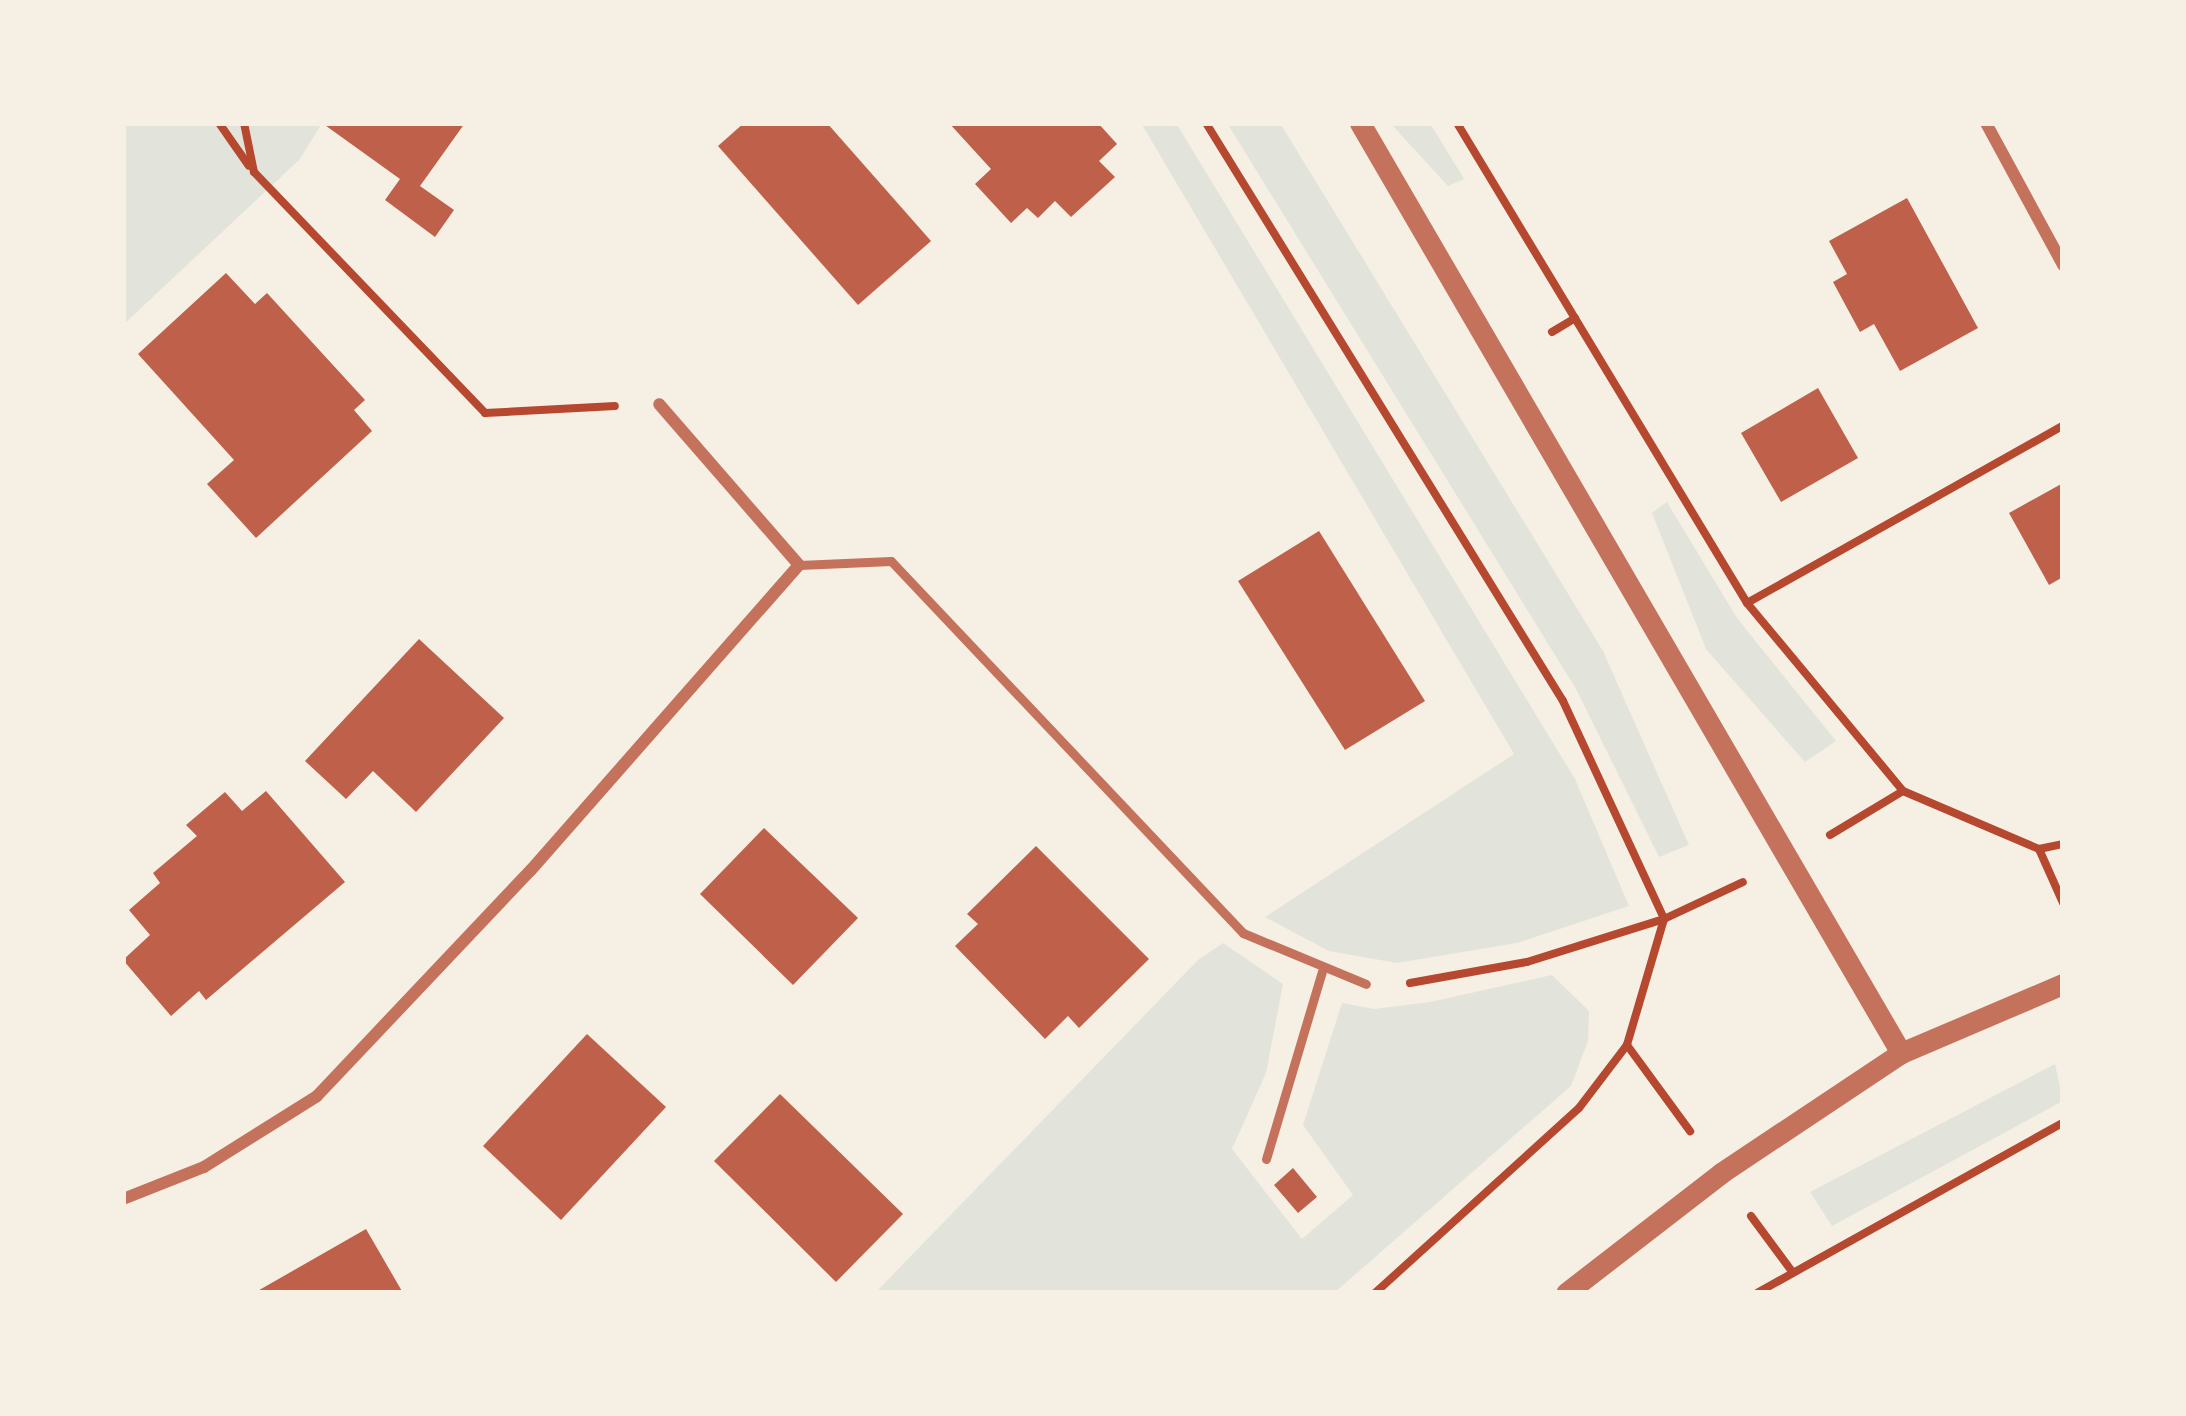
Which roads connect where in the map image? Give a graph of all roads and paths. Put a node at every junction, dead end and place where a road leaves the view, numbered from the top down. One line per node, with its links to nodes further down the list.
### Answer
1 (219, 123): 7 (path)
2 (244, 123): 7 (path)
3 (1206, 123): 20 (path)
4 (1360, 123): 18 (street)
5 (1456, 123): 9 (path)
6 (1986, 123): 8 (street)
7 (254, 172): 11 (path)
8 (2063, 265)
9 (1575, 318): 10 (path); 14 (path)
10 (1552, 332)
11 (658, 404): 13 (street)
12 (2063, 426): 14 (path)
13 (799, 565): 21 (lane); 29 (street)
14 (1747, 603): 15 (path)
15 (1903, 791): 17 (path); 18 (path)
16 (2063, 844): 17 (path)
17 (2039, 849): 19 (path)
18 (1788, 860): 20 (path); 25 (street)
19 (2063, 903)
20 (1664, 919): 22 (path); 24 (path)
21 (1322, 971): 22 (lane); 27 (lane)
22 (1366, 984)
23 (2063, 984): 25 (street)
24 (1627, 1045): 28 (path); 31 (path)
25 (1901, 1053): 28 (street)
26 (2063, 1124): 30 (path)
27 (1266, 1159)
28 (1721, 1174): 30 (path); 32 (street)
29 (123, 1199)
30 (1791, 1270): 33 (path)
31 (1376, 1293)
32 (1566, 1293)
33 (1757, 1293)

